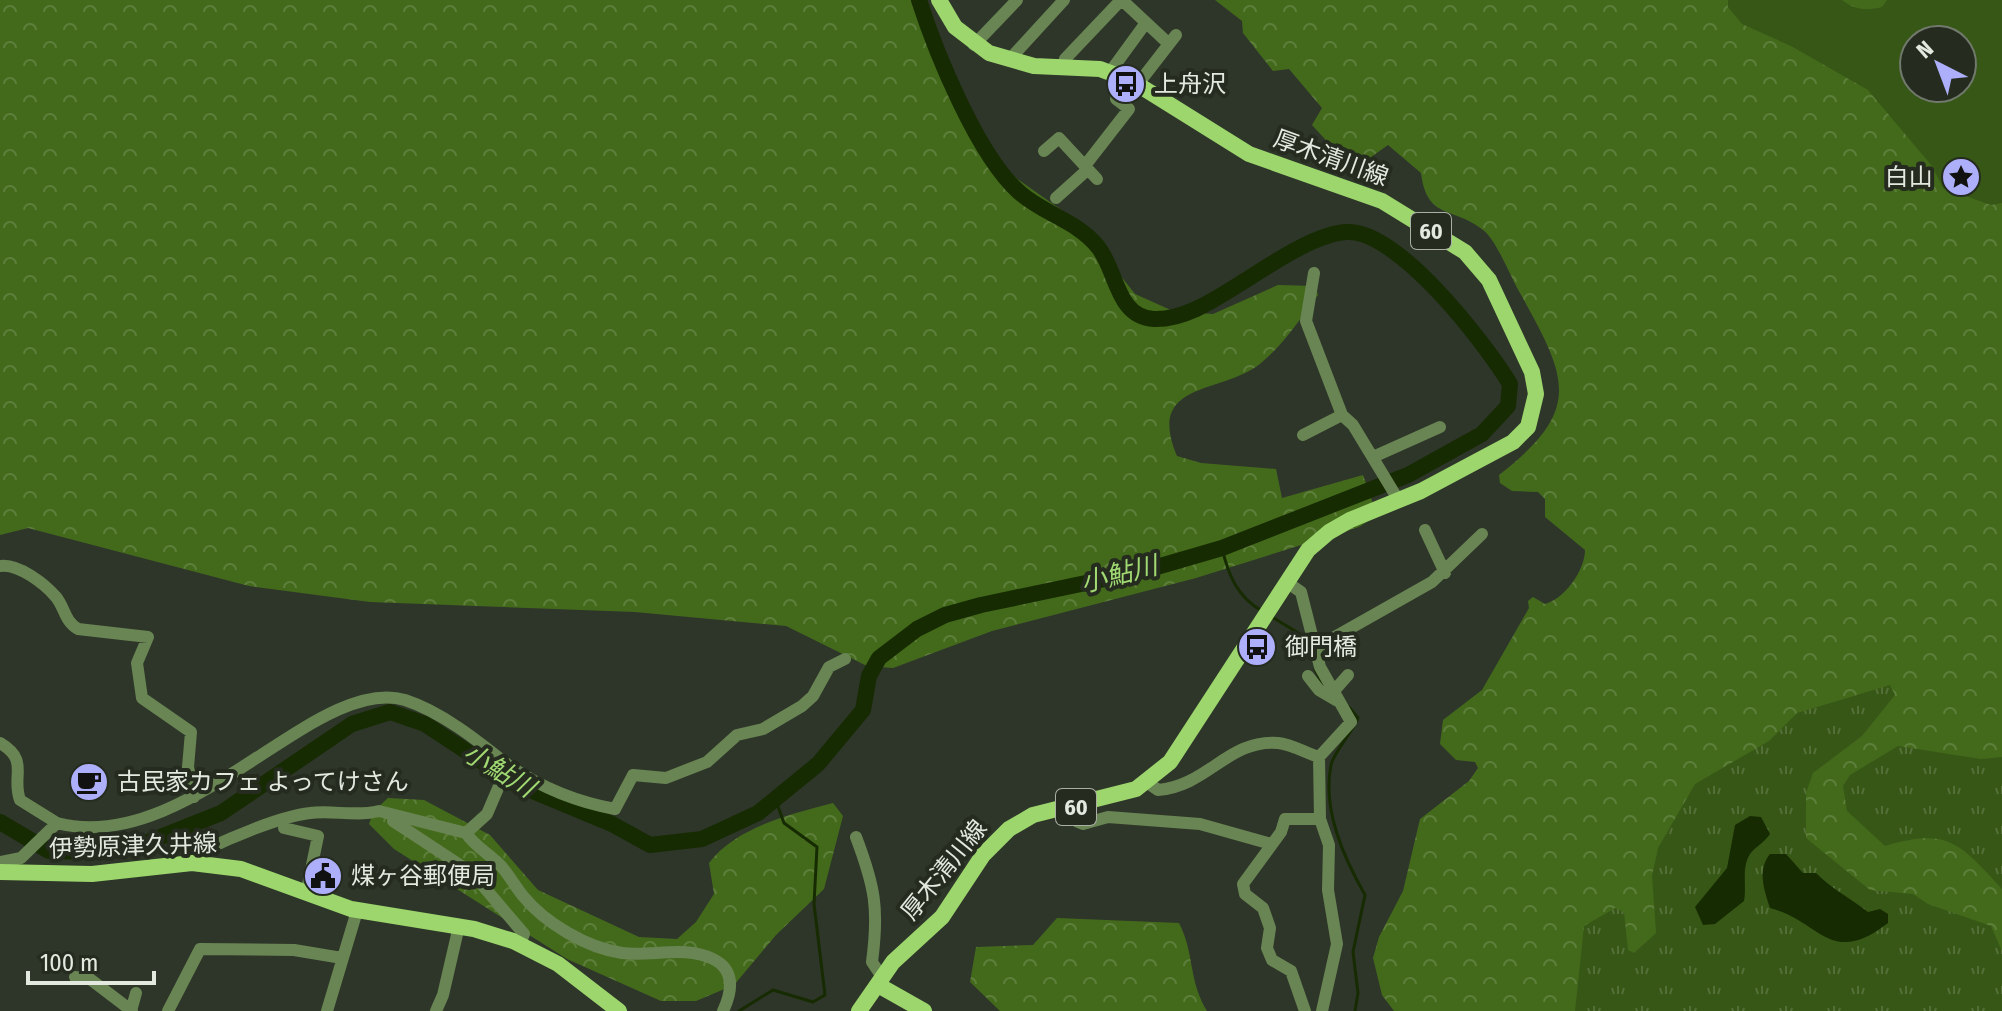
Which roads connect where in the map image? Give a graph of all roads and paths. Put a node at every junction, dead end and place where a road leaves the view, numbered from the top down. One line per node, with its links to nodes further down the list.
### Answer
1 (939, 0): 6 (main road, 厚木清川線 / 60)
2 (1017, 0): 6 (street)
3 (1064, 0): 7 (street)
4 (1121, 0): 5 (street); 8 (street)
5 (1145, 24): 9 (street); 10 (street)
6 (974, 45): 7 (main road, 厚木清川線 / 60)
7 (1009, 60): 8 (main road, 厚木清川線 / 60)
8 (1063, 66): 9 (main road, 厚木清川線 / 60)
9 (1110, 72): 10 (main road, 厚木清川線 / 60)
10 (1135, 82): 12 (street); 20 (main road, 厚木清川線 / 60)
11 (1044, 151): 12 (street)
12 (1086, 171): 13 (street); 14 (street)
13 (1097, 179)
14 (1056, 198)
15 (1314, 273): 16 (street)
16 (1342, 415): 18 (street); 19 (street)
17 (1440, 427): 19 (street)
18 (1303, 435)
19 (1374, 459): 20 (street)
20 (1395, 494): 25 (main road, 厚木清川線 / 60)
21 (1425, 530): 24 (street)
22 (1482, 534): 24 (street)
23 (0, 566): 35 (street)
24 (1445, 573): 26 (street)
25 (1288, 583): 26 (street); 34 (main road, 厚木清川線 / 60)
26 (1317, 647): 30 (street)
27 (845, 659): 33 (street)
28 (1348, 675): 30 (street)
29 (1308, 676): 30 (street)
30 (1334, 696): 32 (street)
31 (0, 743): 39 (street)
32 (1319, 757): 34 (street); 38 (street)
33 (508, 766): 35 (street); 41 (street)
34 (1148, 783): 36 (main road, 厚木清川線 / 60)
35 (194, 797): 39 (street)
36 (1078, 807): 43 (street); 53 (main road, 厚木清川線 / 60)
37 (366, 814): 41 (street); 45 (street); 50 (street)
38 (1320, 819): 43 (street); 64 (street)
39 (53, 826): 44 (street)
40 (284, 828): 47 (street)
41 (466, 833): 60 (street)
42 (856, 837): 53 (street)
43 (1271, 844): 63 (street)
44 (0, 862)
45 (199, 863): 46 (main road, 伊勢原津久井線); 47 (main road, 伊勢原津久井線)
46 (0, 872)
47 (306, 894): 48 (main road, 伊勢原津久井線)
48 (357, 911): 49 (main road, 伊勢原津久井線); 51 (street)
49 (459, 926): 50 (main road, 伊勢原津久井線); 58 (street)
50 (520, 944): 59 (main road, 伊勢原津久井線)
51 (342, 958): 56 (street); 57 (street)
52 (75, 977): 55 (street)
53 (880, 981): 61 (main road); 62 (main road)
54 (136, 993): 55 (street)
55 (131, 1011)
56 (168, 1011)
57 (327, 1011)
58 (436, 1011)
59 (619, 1011)
60 (723, 1011)
61 (859, 1011)
62 (924, 1011)
63 (1305, 1011)
64 (1322, 1011)

